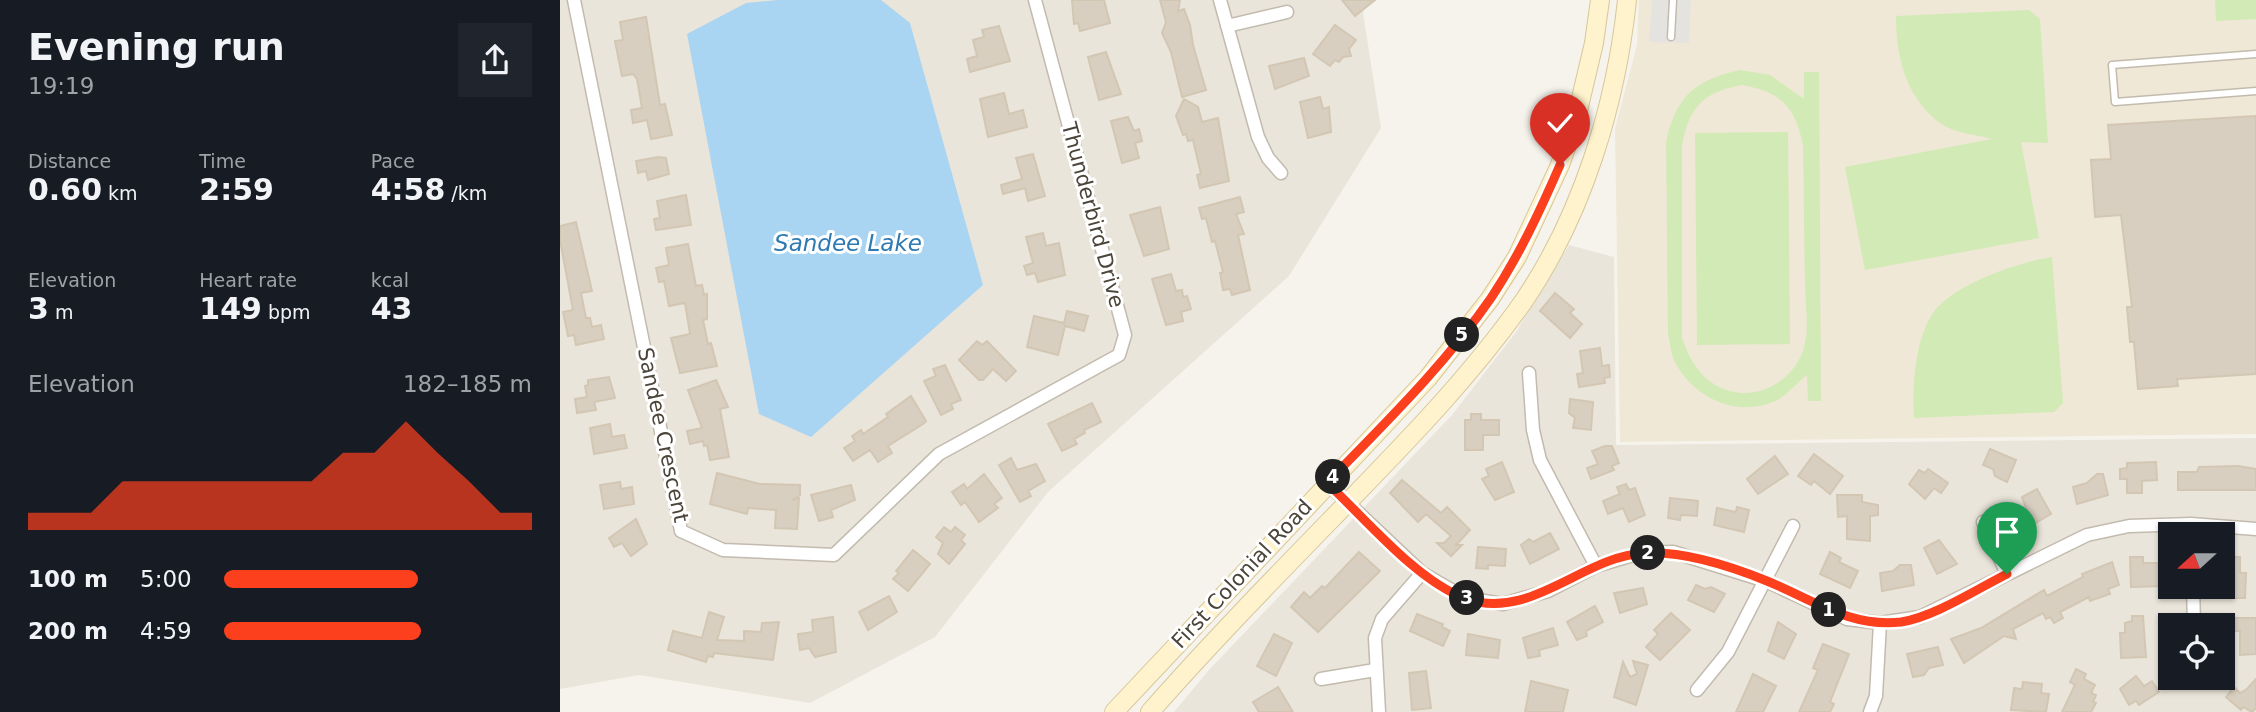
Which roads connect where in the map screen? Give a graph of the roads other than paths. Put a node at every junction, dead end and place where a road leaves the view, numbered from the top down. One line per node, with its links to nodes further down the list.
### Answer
1 (574, 0): 14 (street, Sandee Crescent)
2 (1035, 0): 14 (street, Thunderbird Drive)
3 (1220, 0): 8 (street)
4 (1600, 0): 15 (main road, First Colonial Road)
5 (1627, 0): 16 (main road, First Colonial Road)
6 (1673, 0): 9 (lane)
7 (1287, 12): 8 (street)
8 (1227, 26): 12 (street)
9 (1671, 37)
10 (2256, 54): 11 (lane)
11 (2256, 91)
12 (1281, 173)
13 (1529, 373): 22 (street)
14 (1051, 391)
15 (1327, 483): 16 (street); 30 (main road, First Colonial Road)
16 (1348, 502): 23 (street); 31 (main road, First Colonial Road)
17 (1983, 522): 24 (street)
18 (1793, 526): 25 (street)
19 (2158, 527): 24 (street)
20 (2235, 528): 21 (street)
21 (2256, 528)
22 (1596, 566): 23 (street); 25 (street)
23 (1422, 573): 27 (street)
24 (2007, 574): 26 (street)
25 (1766, 581): 26 (street); 29 (street)
26 (1881, 623): 33 (street)
27 (1375, 670): 28 (street); 32 (street)
28 (1321, 679)
29 (1697, 690)
30 (1114, 712)
31 (1150, 712)
32 (1379, 712)
33 (1870, 712)

